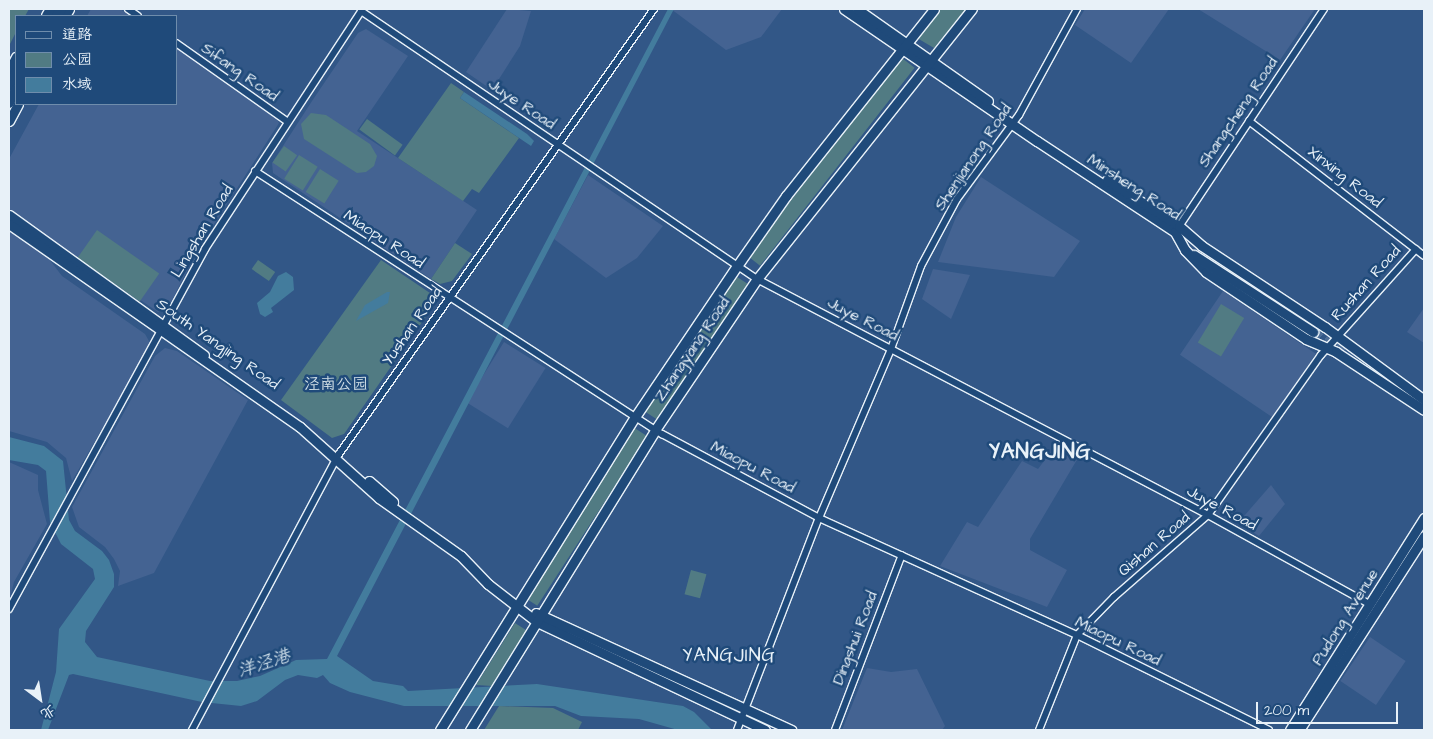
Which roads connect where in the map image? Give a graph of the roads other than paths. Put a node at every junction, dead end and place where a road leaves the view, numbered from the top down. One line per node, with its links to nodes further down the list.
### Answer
1 (654, 9): 21 (street, Yushan Road)
2 (844, 9): 10 (main road, Minsheng Road)
3 (857, 9): 10 (main road, Minsheng Road)
4 (934, 9): 10 (main road, Zhangyang Road)
5 (972, 9): 11 (main road, Zhangyang Road)
6 (1077, 9): 20 (street, Shenjianong Road)
7 (1324, 9): 18 (street, Shangcheng Road)
8 (362, 10): 19 (street, Lingshan Road); 21 (street, Juye Road)
9 (178, 44): 19 (street, Sifang Road)
10 (905, 46): 11 (main road, Minsheng Road); 30 (main road, Zhangyang Road)
11 (928, 64): 20 (main road, Minsheng Road); 31 (main road, Zhangyang Road)
12 (13, 73): 13 (highway)
13 (9, 86)
14 (15, 92): 15 (highway)
15 (9, 103)
16 (17, 105): 17 (main road)
17 (9, 120)
18 (1249, 121): 25 (street, Shangcheng Road); 27 (street, Xinxing Road)
19 (288, 122): 22 (street, Lingshan Road)
20 (1014, 122): 25 (main road, Minsheng Road); 36 (street, Shenjianong Road)
21 (558, 145): 30 (street, Juye Road); 32 (street, Yushan Road)
22 (255, 171): 32 (street, Miaopu Road); 33 (street, Lingshan Road)
23 (9, 215): 33 (main road, South Yangjing Road)
24 (9, 224): 33 (main road, South Yangjing Road)
25 (1177, 229): 26 (main road, Minsheng Road); 28 (main road, Minsheng Road)
26 (1202, 246): 28 (main road); 34 (main road, Minsheng Road)
27 (1416, 249): 29 (street, Xinxing Road); 34 (street, Rushan Road)
28 (1185, 250): 35 (main road, Minsheng Road)
29 (1424, 256)
30 (737, 266): 31 (street, Juye Road); 39 (main road, Zhangyang Road)
31 (757, 279): 36 (street, Juye Road); 40 (main road, Zhangyang Road)
32 (450, 297): 39 (street, Miaopu Road); 41 (street, Yushan Road)
33 (162, 329): 41 (main road, South Yangjing Road); 49 (street, Lingshan Road)
34 (1336, 336): 35 (street, Qishan Road); 37 (main road, Minsheng Road)
35 (1327, 348): 38 (main road, Minsheng Road); 42 (street, Qishan Road)
36 (891, 349): 42 (street, Juye Road); 43 (street, Shenjianong Road)
37 (1424, 400)
38 (1424, 410)
39 (635, 417): 40 (street, Miaopu Road); 47 (main road, Zhangyang Road)
40 (655, 430): 43 (street, Miaopu Road); 50 (main road, Zhangyang Road)
41 (338, 457): 47 (main road, South Yangjing Road); 53 (street, Yushan Road)
42 (1208, 515): 48 (street, Juye Road); 51 (street, Qishan Road)
43 (819, 518): 46 (street, Miaopu Road); 52 (street, Shenjianong Road)
44 (1424, 518): 48 (main road, Pudong Avenue)
45 (1424, 536): 48 (main road, Pudong Avenue)
46 (902, 556): 51 (street, Miaopu Road); 59 (street, Dingshui Road)
47 (516, 607): 50 (main road, South Yangjing Road); 54 (main road, Zhangyang Road)
48 (1375, 607): 62 (main road, Pudong Avenue); 63 (main road, Pudong Avenue)
49 (9, 609)
50 (539, 618): 52 (main road, South Yangjing Road); 55 (main road, Zhangyang Road)
51 (1076, 635): 60 (street, Qishan Road); 61 (street, Miaopu Road)
52 (743, 716): 56 (street, Shenjianong Road); 57 (main road); 58 (main road)
53 (192, 730)
54 (440, 730)
55 (470, 730)
56 (737, 730)
57 (765, 730)
58 (791, 730)
59 (835, 730)
60 (1039, 730)
61 (1270, 730)
62 (1290, 730)
63 (1299, 730)

